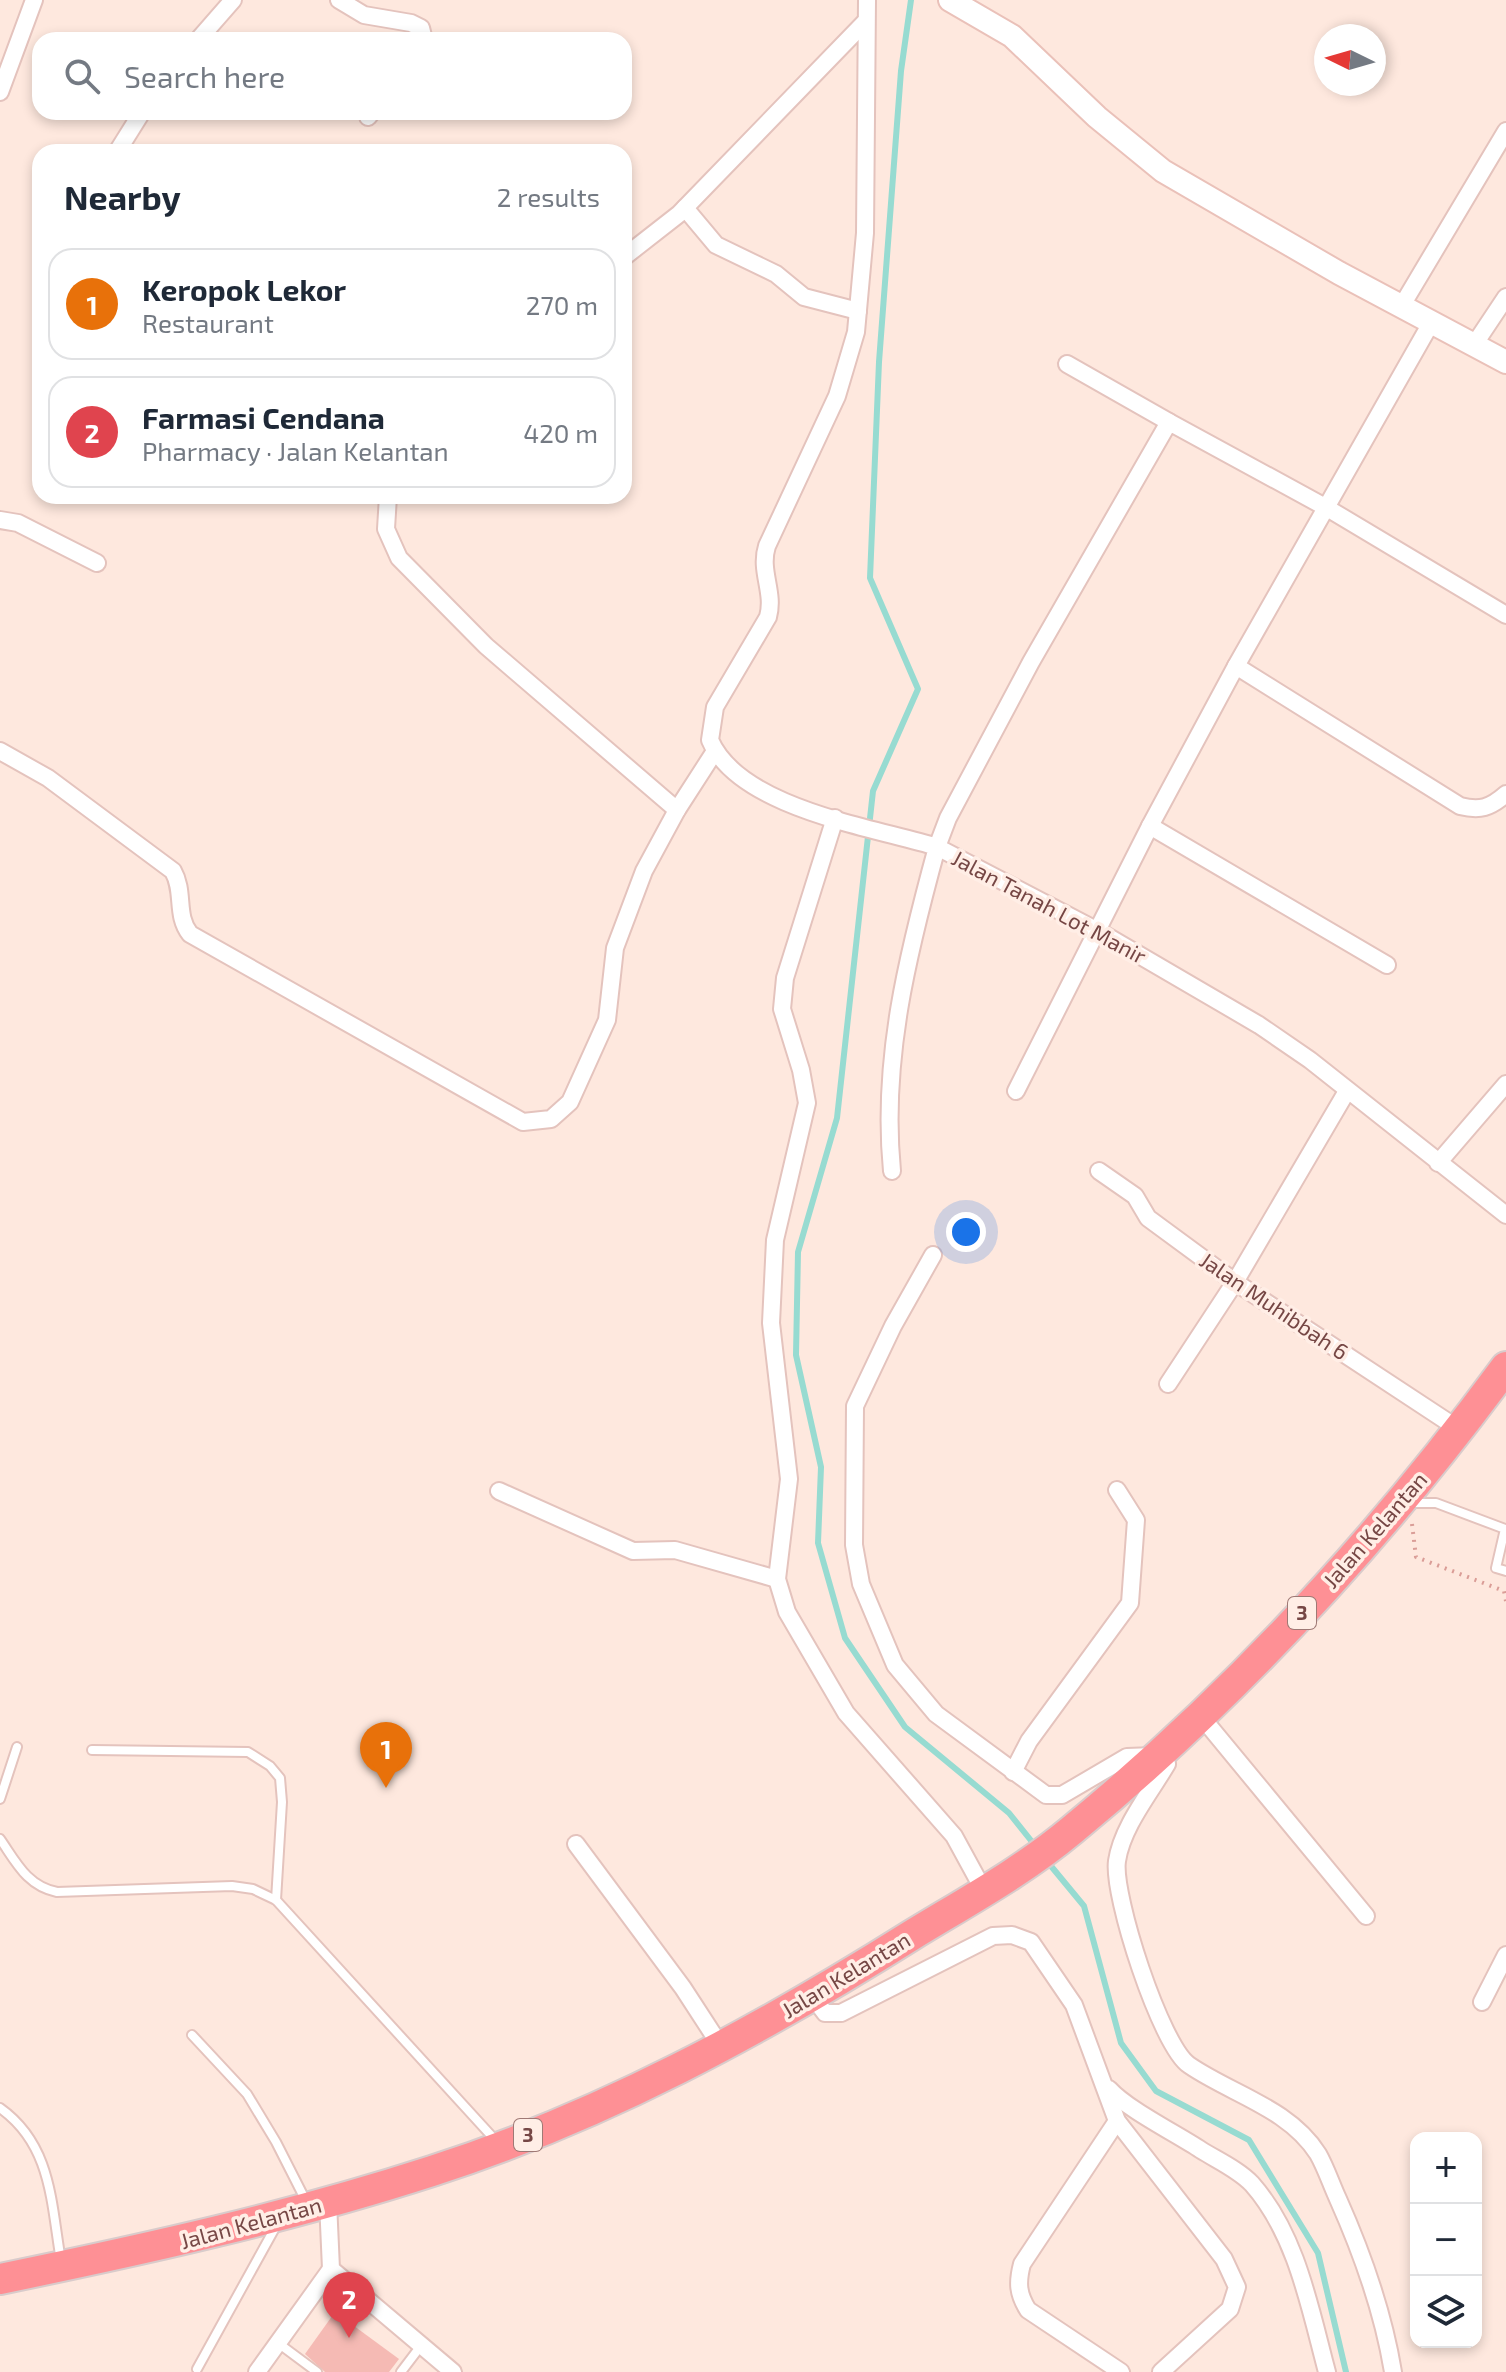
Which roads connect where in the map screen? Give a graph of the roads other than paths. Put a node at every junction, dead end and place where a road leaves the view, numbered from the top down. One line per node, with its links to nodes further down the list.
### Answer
1 (34, 0): 9 (street)
2 (233, 0): 7 (street)
3 (339, 0): 8 (street)
4 (867, 0): 6 (street)
5 (950, 0): 16 (street)
6 (866, 21): 13 (street); 17 (street)
7 (205, 32)
8 (422, 32)
9 (0, 92)
10 (137, 120): 12 (street)
11 (1506, 131): 16 (street)
12 (122, 144)
13 (685, 208): 14 (street); 17 (street)
14 (632, 251)
15 (1506, 297): 19 (street)
16 (1401, 307): 18 (street)
17 (858, 311): 30 (street)
18 (1431, 323): 19 (street); 24 (street)
19 (1474, 345): 20 (street)
20 (1506, 362)
21 (1067, 364): 22 (street)
22 (1169, 422): 24 (street); 35 (street, Jalan Tanah Lot Manir)
23 (385, 504): 32 (street)
24 (1327, 508): 27 (street); 28 (street)
25 (0, 520): 26 (street)
26 (97, 563)
27 (1506, 615)
28 (1236, 666): 31 (street); 34 (street)
29 (0, 751): 32 (street)
30 (720, 757): 32 (street); 33 (street)
31 (1506, 794)
32 (677, 810)
33 (835, 818): 35 (street); 54 (street)
34 (1150, 826): 36 (street); 37 (street)
35 (937, 847): 36 (street, Jalan Tanah Lot Manir); 42 (street)
36 (1098, 931): 39 (street); 40 (street, Jalan Tanah Lot Manir)
37 (1387, 965)
38 (1506, 1084): 41 (street)
39 (1016, 1091)
40 (1347, 1091): 41 (street, Jalan Tanah Lot Manir); 46 (street)
41 (1438, 1163): 44 (street, Jalan Tanah Lot Manir)
42 (892, 1171)
43 (1099, 1171): 46 (street, Jalan Muhibbah 6)
44 (1506, 1215)
45 (933, 1255): 59 (street)
46 (1235, 1282): 48 (street); 49 (street, Jalan Muhibbah 6)
47 (1506, 1367): 49 (highway, Jalan Kelantan / 3)
48 (1168, 1384)
49 (1460, 1430): 52 (highway, Jalan Kelantan / 3)
50 (1117, 1490): 59 (street)
51 (499, 1491): 54 (street)
52 (1401, 1502): 53 (lane); 55 (highway, Jalan Kelantan / 3)
53 (1506, 1571)
54 (777, 1579): 63 (street)
55 (1200, 1715): 58 (highway, Jalan Kelantan / 3); 65 (street)
56 (17, 1747): 60 (lane)
57 (92, 1750): 64 (lane)
58 (1158, 1754): 59 (street); 63 (highway, Jalan Kelantan / 3); 89 (street)
59 (1013, 1772)
60 (0, 1799)
61 (0, 1839): 64 (lane)
62 (576, 1844): 70 (street)
63 (997, 1883): 67 (highway, Jalan Kelantan / 3)
64 (276, 1900): 74 (lane)
65 (1366, 1916)
66 (1506, 1955): 68 (street)
67 (813, 1997): 70 (highway, Jalan Kelantan / 3); 71 (street)
68 (1482, 2002)
69 (192, 2035): 75 (lane)
70 (722, 2048): 74 (highway, Jalan Kelantan / 3)
71 (1105, 2085): 73 (street); 88 (street)
72 (0, 2108): 76 (lane)
73 (1117, 2121): 86 (street); 87 (street)
74 (500, 2146): 75 (highway, Jalan Kelantan / 3)
75 (306, 2209): 76 (highway, Jalan Kelantan / 3); 77 (street); 81 (lane)
76 (62, 2266): 78 (highway, Jalan Kelantan / 3)
77 (331, 2269): 79 (street); 80 (street)
78 (0, 2279)
79 (278, 2343): 82 (street); 83 (lane)
80 (420, 2347): 84 (lane); 85 (street)
81 (197, 2369)
82 (257, 2372)
83 (317, 2372)
84 (401, 2372)
85 (453, 2372)
86 (1121, 2372)
87 (1161, 2372)
88 (1327, 2372)
89 (1393, 2372)

